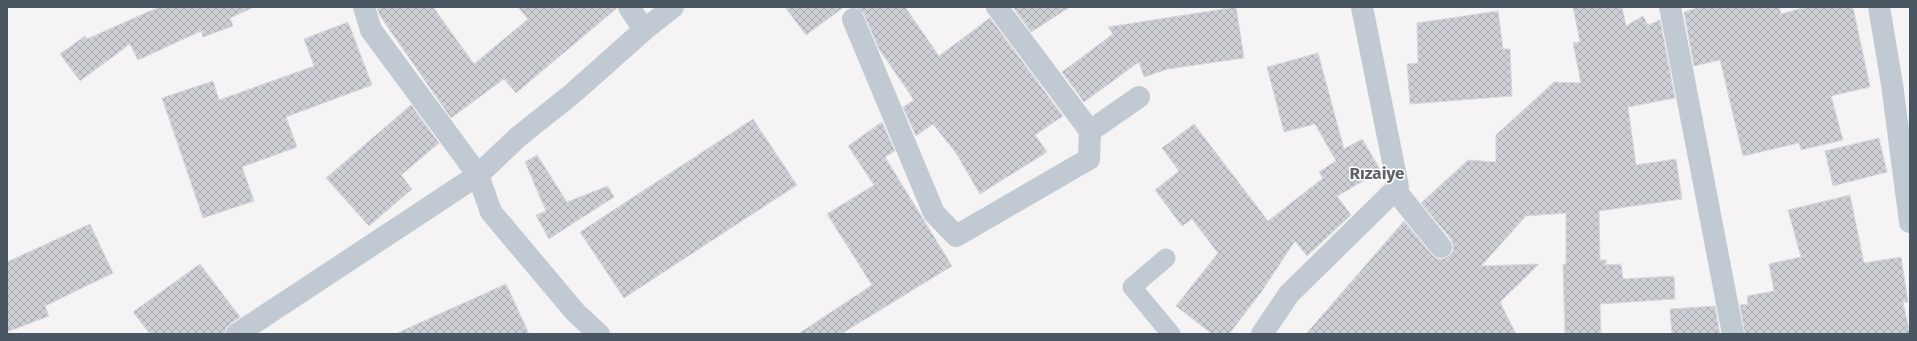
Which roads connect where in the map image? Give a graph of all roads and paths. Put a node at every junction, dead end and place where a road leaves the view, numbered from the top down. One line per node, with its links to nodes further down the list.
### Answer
1 (364, 7): 12 (street)
2 (629, 7): 9 (street)
3 (673, 7): 9 (street)
4 (997, 7): 11 (street)
5 (1362, 7): 13 (street)
6 (1670, 7): 21 (street)
7 (1879, 7): 14 (street)
8 (853, 19): 11 (street)
9 (644, 30): 12 (street)
10 (1139, 97): 11 (street)
11 (1090, 131)
12 (478, 175): 17 (street); 18 (street)
13 (1395, 190): 15 (street); 20 (street)
14 (1910, 222)
15 (1441, 247)
16 (1166, 258): 19 (lane)
17 (237, 334)
18 (599, 334)
19 (1171, 334)
20 (1262, 334)
21 (1733, 334)

